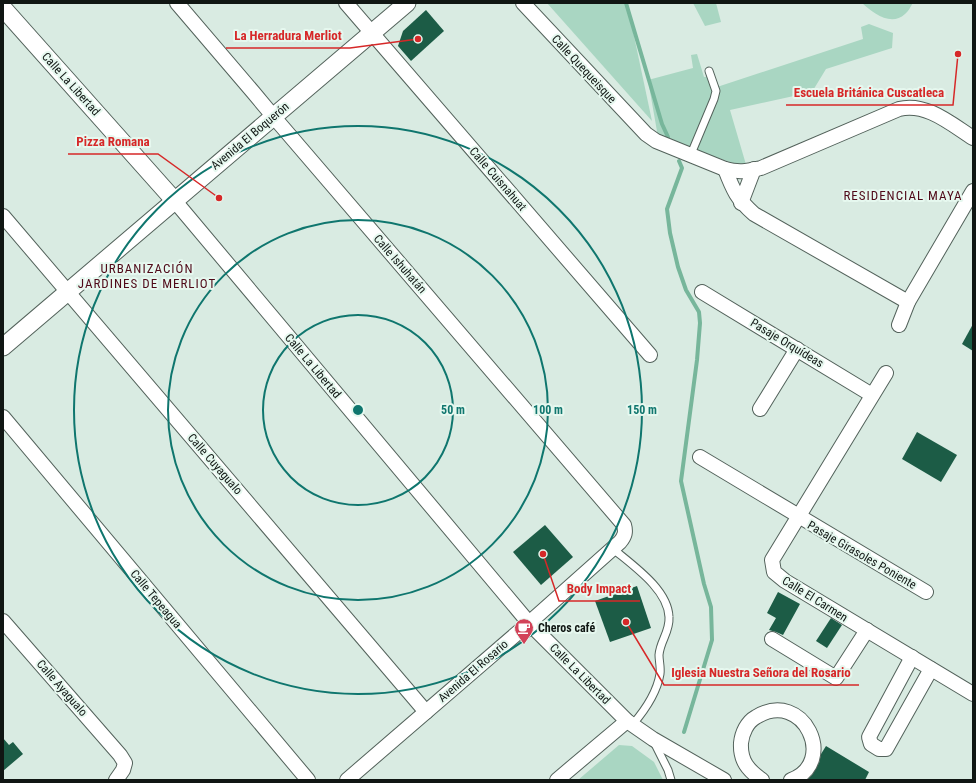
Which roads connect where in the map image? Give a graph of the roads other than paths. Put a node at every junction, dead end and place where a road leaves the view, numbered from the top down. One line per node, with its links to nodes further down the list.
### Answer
1 (177, 3): 8 (street, Calle Ishuhatán)
2 (346, 3): 6 (street, Calle Cuisnahuat)
3 (407, 3): 6 (street, Avenida El Boquerón)
4 (523, 3): 10 (street, Calle Quequeisque)
5 (3, 8): 14 (street, Calle La Libertad)
6 (372, 33): 8 (street, Avenida El Boquerón); 23 (street, Calle Cuisnahuat)
7 (708, 72): 10 (lane)
8 (273, 116): 14 (street, Avenida El Boquerón); 30 (street, Calle Ishuhatán)
9 (973, 138): 12 (street, Calle Quequeisque)
10 (691, 154): 11 (street, Calle Quequeisque)
11 (725, 168): 12 (street, Calle Quequeisque); 15 (street)
12 (754, 169): 15 (street)
13 (973, 191): 19 (street)
14 (174, 200): 17 (street, Avenida El Boquerón); 34 (street, Calle La Libertad)
15 (741, 203): 19 (street)
16 (3, 216): 17 (street, Calle Cuyagualo)
17 (67, 292): 21 (street, Avenida El Boquerón); 40 (street, Calle Cuyagualo)
18 (702, 292): 22 (street, Pasaje Orquídeas)
19 (908, 302): 20 (street)
20 (899, 326)
21 (3, 347)
22 (797, 349): 25 (street, Pasaje Orquídeas); 26 (street)
23 (650, 355)
24 (886, 373): 25 (street, Calle El Carmen)
25 (872, 395): 29 (street, Calle El Carmen)
26 (760, 409)
27 (3, 417): 44 (street, Calle Tepeagua)
28 (700, 457): 29 (street, Pasaje Girasoles Poniente)
29 (799, 517): 32 (street, Pasaje Girasoles Poniente); 35 (street, Calle El Carmen)
30 (624, 525): 31 (street, Avenida El Rosario)
31 (612, 548): 34 (street, Avenida El Rosario); 41 (lane)
32 (926, 592)
33 (3, 621): 43 (street, Calle Ayagualo)
34 (529, 623): 40 (street, Avenida El Rosario); 41 (street, Calle La Libertad)
35 (867, 630): 36 (street); 37 (street, Calle El Carmen)
36 (772, 639)
37 (912, 658): 38 (street, Calle El Carmen); 38 (street)
38 (931, 669): 39 (street, Calle El Carmen)
39 (973, 694)
40 (426, 712): 45 (street, Avenida El Rosario)
41 (630, 723): 42 (street, Calle La Libertad); 46 (street)
42 (653, 739): 47 (lane); 48 (street, Calle La Libertad)
43 (116, 780)
44 (308, 780)
45 (347, 780)
46 (557, 780)
47 (671, 780)
48 (724, 780)
49 (762, 780): 50 (street)
50 (791, 780)

